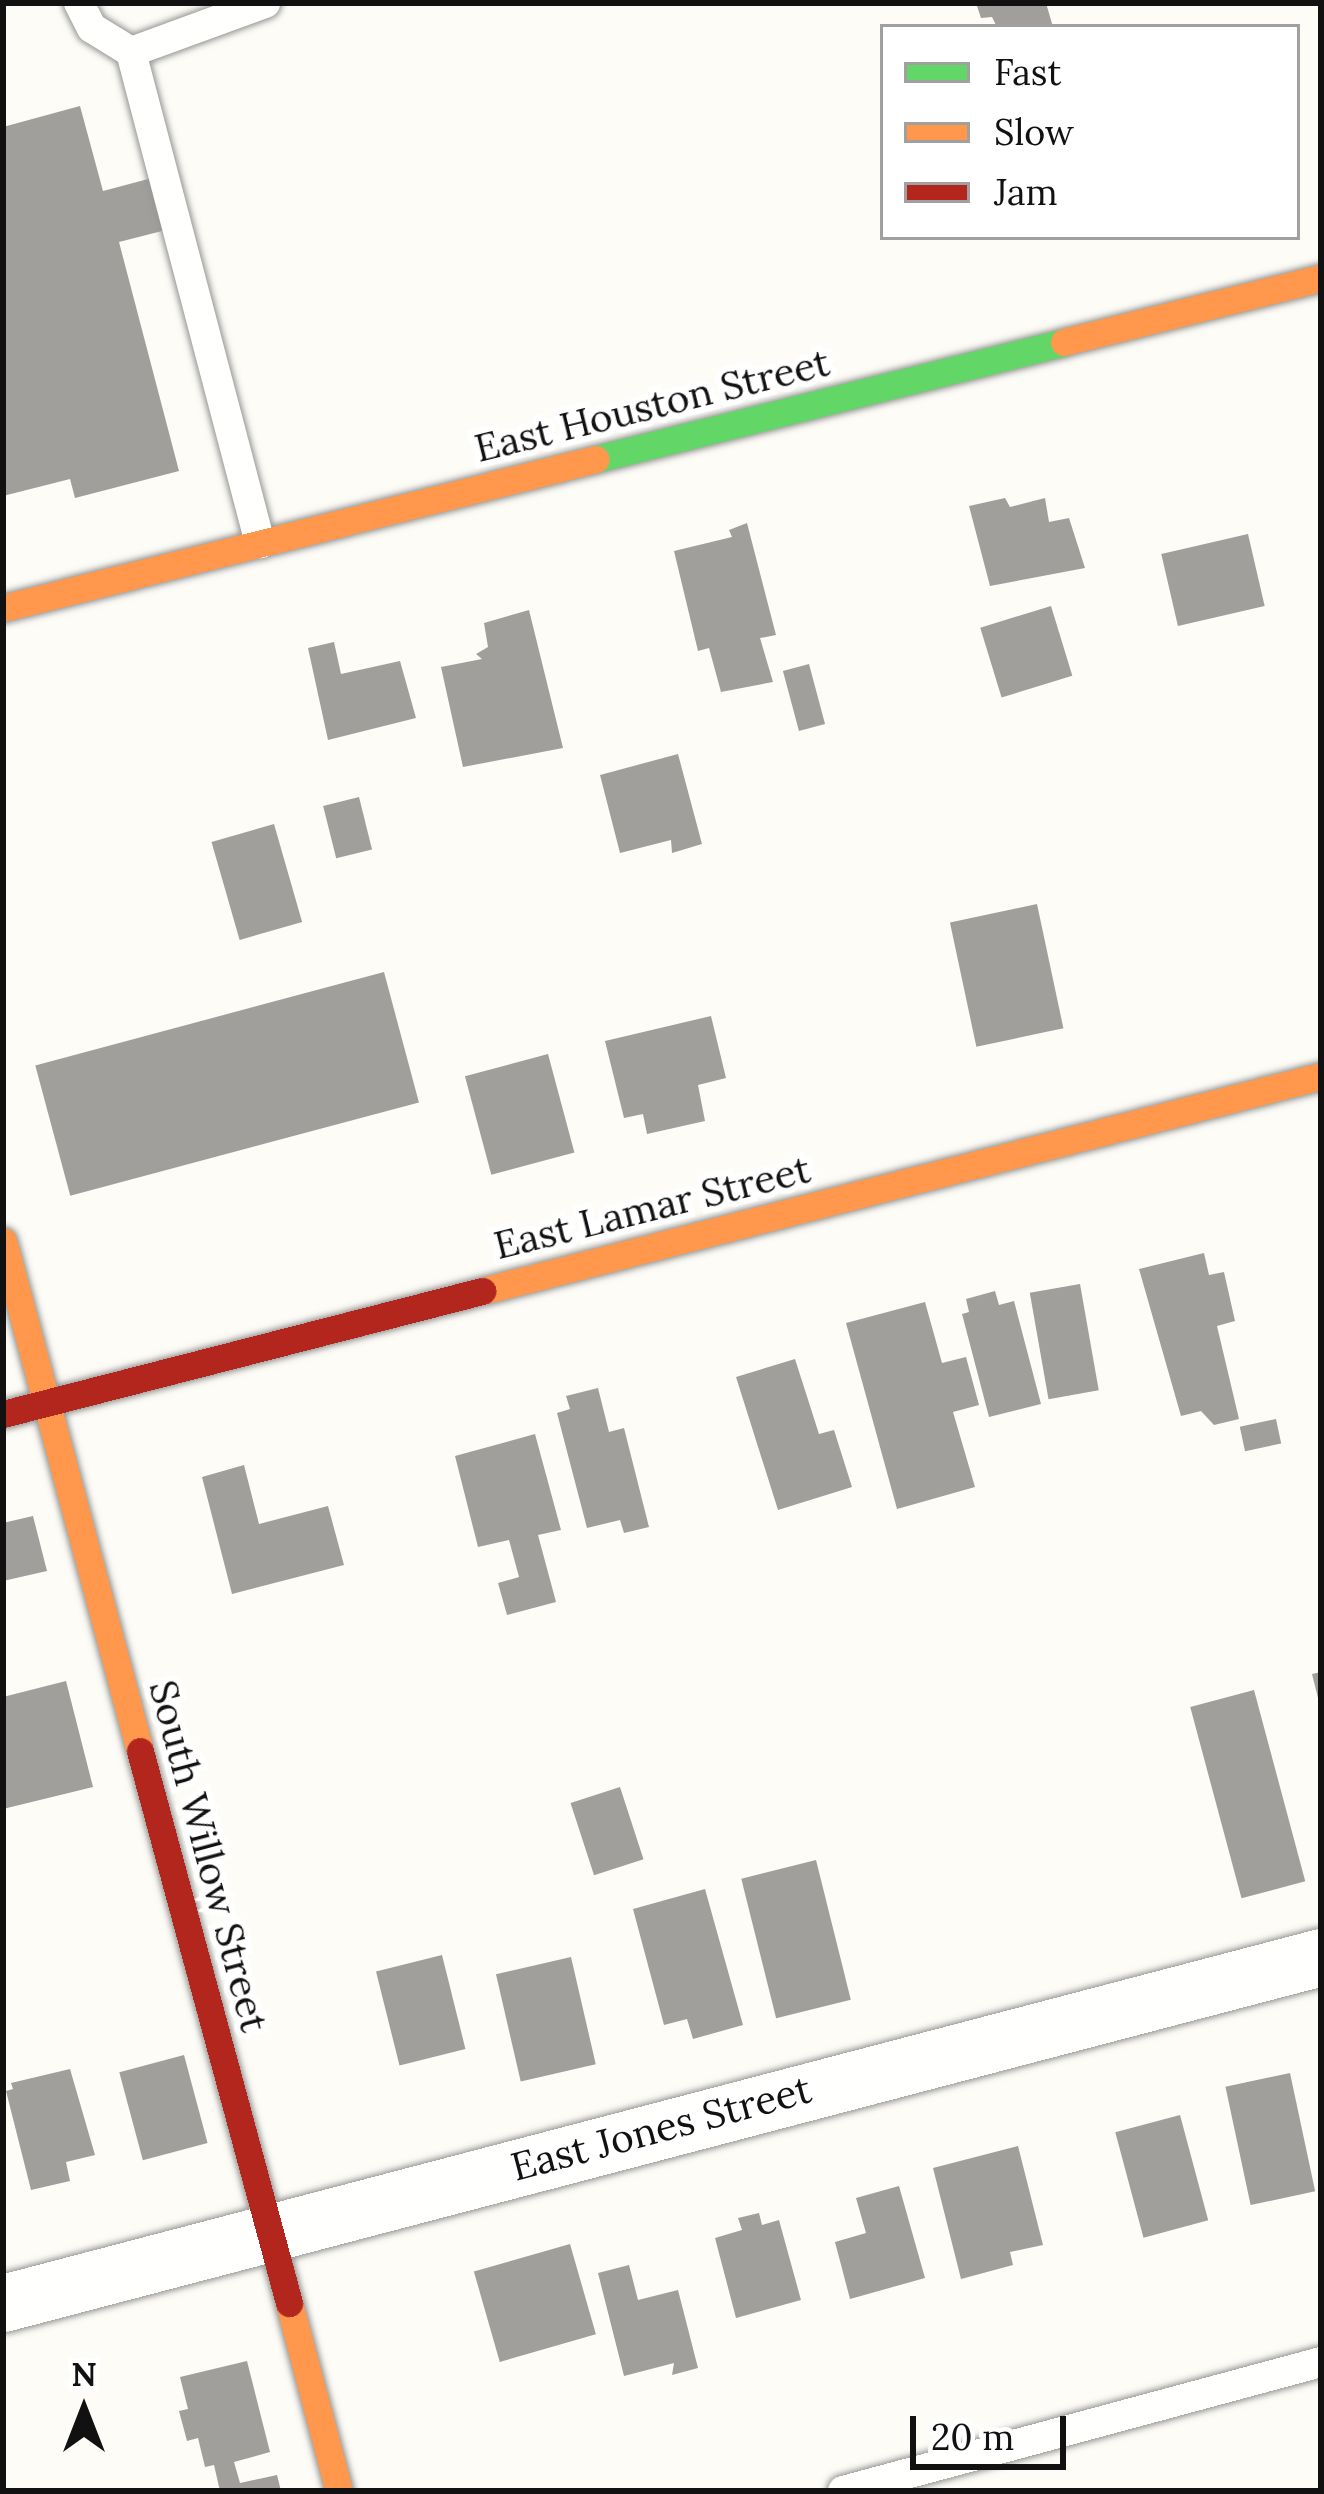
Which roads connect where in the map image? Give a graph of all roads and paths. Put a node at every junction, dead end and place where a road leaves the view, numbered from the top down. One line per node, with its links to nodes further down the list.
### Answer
1 (79, 3): 3 (lane)
2 (266, 3): 3 (lane)
3 (131, 52): 5 (lane)
4 (1321, 278): 5 (main road, East Houston Street)
5 (260, 543): 6 (main road, East Houston Street)
6 (3, 608)
7 (1321, 1076): 9 (main road, East Lamar Street)
8 (3, 1241): 9 (main road, South Willow Street)
9 (46, 1402): 10 (main road, East Lamar Street); 12 (main road, South Willow Street)
10 (3, 1414)
11 (1321, 1957): 12 (street, East Jones Street)
12 (269, 2230): 13 (street, East Jones Street); 15 (main road, South Willow Street)
13 (3, 2303)
14 (1321, 2362): 16 (lane)
15 (339, 2491)
16 (843, 2491)

